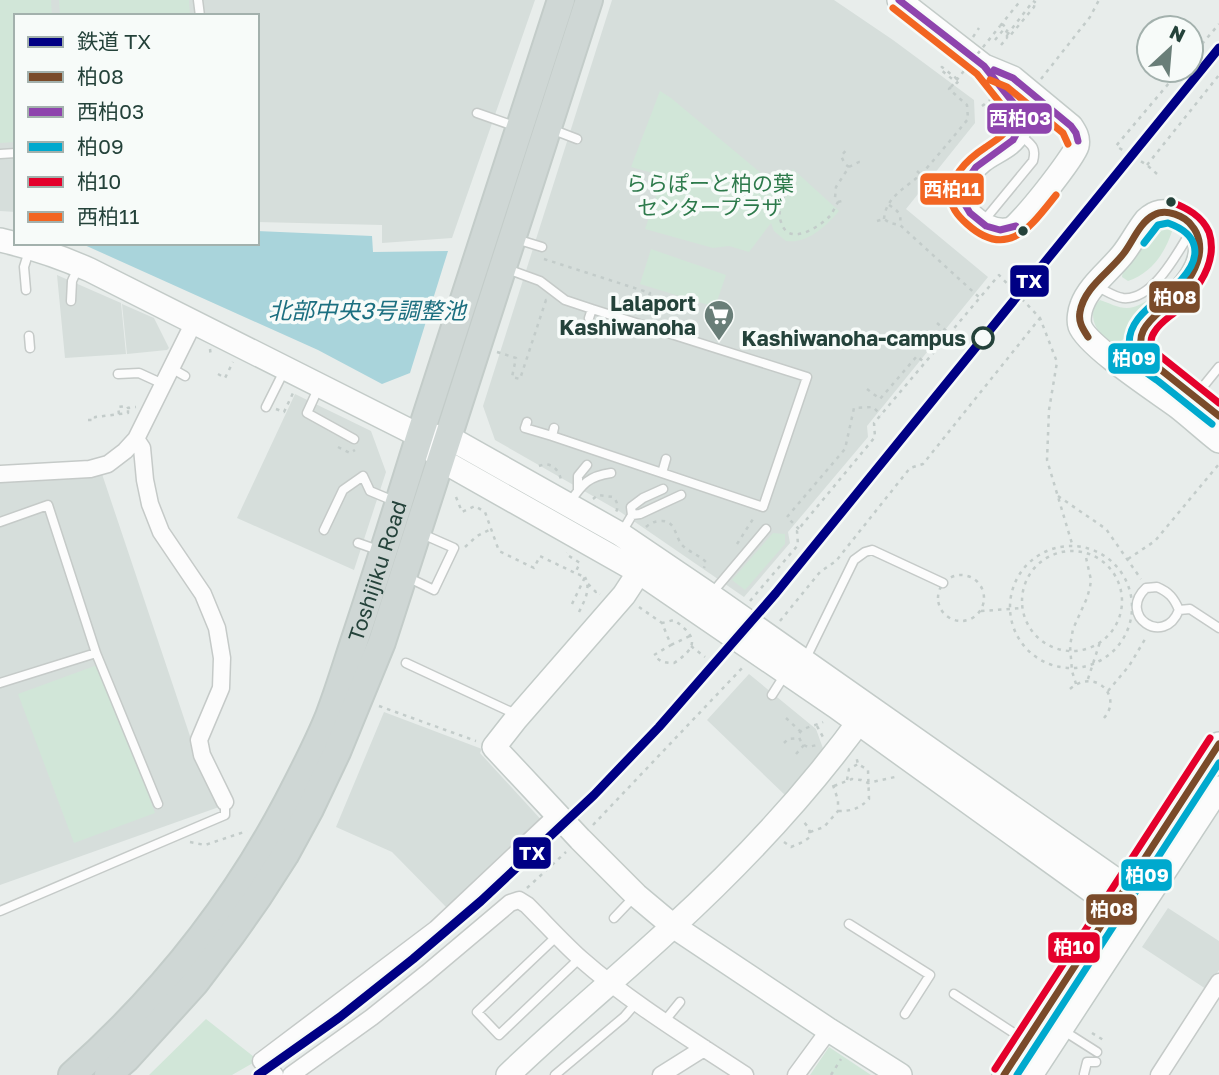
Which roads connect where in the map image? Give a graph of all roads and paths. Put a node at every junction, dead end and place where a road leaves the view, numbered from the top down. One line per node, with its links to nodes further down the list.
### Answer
1 (561, 0): 20 (main road, Toshijiku Road)
2 (589, 0): 21 (main road, Toshijiku Road)
3 (900, 0): 13 (street)
4 (1021, 0): 8 (path)
5 (1099, 0): 16 (path)
6 (1033, 1): 9 (path)
7 (1219, 24): 11 (path)
8 (1001, 25): 9 (path); 15 (path, bridge)
9 (1005, 33): 10 (path); 12 (path)
10 (995, 40)
11 (1205, 40)
12 (1001, 45)
13 (984, 66): 19 (street); 22 (street)
14 (1219, 75): 26 (path)
15 (959, 79): 15 (path); 34 (path, bridge)
16 (1041, 79)
17 (1168, 84): 26 (path)
18 (477, 113): 20 (lane)
19 (1055, 113): 22 (lane); 37 (street)
20 (520, 128): 89 (main road, Toshijiku Road)
21 (549, 128): 23 (lane); 40 (main road, Toshijiku Road)
22 (1018, 131): 37 (lane); 37 (street)
23 (577, 139)
24 (848, 148): 27 (path)
25 (863, 162): 27 (path)
26 (1147, 165): 29 (path)
27 (849, 167): 33 (path)
28 (918, 171): 30 (path)
29 (1157, 174)
30 (931, 184)
31 (785, 195): 33 (path)
32 (846, 200): 33 (path)
33 (838, 202)
34 (889, 205): 35 (path); 38 (path)
35 (884, 219): 36 (path); 38 (path)
36 (877, 221)
37 (982, 223)
38 (900, 225): 49 (path)
39 (1194, 226): 46 (lane); 46 (street); 63 (street)
40 (513, 238): 42 (lane); 45 (main road, Toshijiku Road)
41 (37, 247): 44 (street); 47 (lane)
42 (542, 247)
43 (540, 257): 58 (path)
44 (79, 265): 50 (lane); 57 (street)
45 (503, 268): 51 (lane); 93 (main road, Toshijiku Road)
46 (1095, 286): 68 (street)
47 (26, 290)
48 (1021, 297): 49 (path); 54 (path); 56 (path)
49 (980, 298): 62 (path)
50 (71, 301)
51 (561, 304): 52 (lane); 69 (path)
52 (592, 309): 55 (lane); 58 (lane)
53 (672, 313): 60 (path)
54 (1008, 314)
55 (589, 318)
56 (1040, 318): 104 (path); 145 (path)
57 (194, 322): 76 (street); 77 (street)
58 (640, 323): 61 (lane)
59 (937, 323): 62 (path)
60 (671, 325)
61 (661, 330): 65 (lane); 99 (lane)
62 (950, 334): 72 (path)
63 (1140, 335): 68 (street); 80 (street)
64 (30, 336): 66 (lane)
65 (658, 340)
66 (30, 348)
67 (209, 351): 71 (path)
68 (1104, 351): 92 (street)
69 (497, 352)
70 (236, 356): 75 (path)
71 (211, 358)
72 (925, 363): 79 (path); 85 (path)
73 (1219, 366): 80 (lane)
74 (118, 374): 77 (lane)
75 (218, 374)
76 (291, 378): 78 (street); 83 (lane); 83 (path)
77 (163, 384): 90 (street)
78 (320, 386): 89 (street); 91 (lane)
79 (867, 389)
80 (1195, 397): 86 (street)
81 (139, 402): 82 (path)
82 (128, 408): 84 (path); 84 (path)
83 (270, 408)
84 (119, 414): 87 (path)
85 (881, 415): 114 (path); 114 (path)
86 (1219, 416)
87 (88, 420)
88 (527, 422): 99 (lane)
89 (420, 436): 93 (street); 108 (main road, Toshijiku Road)
90 (136, 439): 100 (street); 188 (street)
91 (354, 439)
92 (1219, 441)
93 (444, 449): 106 (street); 117 (main road, Toshijiku Road); 127 (street)
94 (666, 459): 99 (lane)
95 (1219, 464): 125 (path)
96 (587, 465): 106 (lane)
97 (536, 467): 101 (path)
98 (611, 473): 106 (lane)
99 (662, 473)
100 (0, 474)
101 (561, 480)
102 (663, 489): 110 (lane)
103 (681, 495): 110 (lane)
104 (1057, 496): 119 (path); 125 (path)
105 (456, 497): 112 (path)
106 (573, 497): 110 (street)
107 (593, 499): 110 (path)
108 (400, 503): 115 (lane); 122 (main road, Toshijiku Road)
109 (752, 519): 123 (path)
110 (623, 521): 134 (street)
111 (0, 522): 153 (lane)
112 (491, 529): 120 (path); 128 (path)
113 (766, 529): 134 (lane)
114 (799, 529): 137 (path)
115 (324, 530)
116 (643, 530): 126 (path)
117 (418, 532): 120 (lane); 129 (main road, Toshijiku Road)
118 (358, 543): 122 (lane)
119 (1073, 547): 140 (path); 156 (path)
120 (454, 548): 129 (lane)
121 (569, 549): 128 (path)
122 (384, 552): 227 (main road, Toshijiku Road)
123 (732, 552)
124 (1085, 552): 139 (path); 149 (path); 152 (path)
125 (1128, 559): 133 (path)
126 (703, 571)
127 (639, 572): 158 (street); 169 (street)
128 (575, 573): 130 (path)
129 (403, 576): 228 (main road, Toshijiku Road)
130 (585, 577): 132 (path); 138 (path)
131 (943, 583): 142 (path); 142 (path); 158 (lane)
132 (589, 584): 135 (path); 143 (path)
133 (1146, 588): 141 (lane); 146 (lane)
134 (710, 595): 158 (street)
135 (601, 597)
136 (630, 601): 144 (path)
137 (749, 603)
138 (572, 604)
139 (1023, 608): 140 (path); 152 (path)
140 (1010, 609): 142 (path); 159 (path)
141 (1179, 610): 146 (lane); 147 (lane)
142 (980, 611)
143 (579, 612)
144 (662, 622): 148 (path); 150 (path)
145 (778, 624)
146 (1151, 626): 164 (path)
147 (1219, 628)
148 (691, 636): 150 (path); 151 (path)
149 (1100, 642): 152 (path); 156 (path)
150 (671, 645): 151 (path)
151 (691, 646): 154 (path)
152 (1071, 650): 159 (path)
153 (96, 653): 161 (lane); 189 (lane)
154 (705, 657)
155 (406, 663): 169 (lane)
156 (1093, 664): 159 (path); 160 (path)
157 (745, 665): 197 (path)
158 (795, 667): 165 (lane); 167 (street)
159 (1072, 667): 162 (path)
160 (1087, 681): 162 (path); 164 (path)
161 (0, 683)
162 (1076, 684): 163 (path)
163 (1070, 689)
164 (1108, 691): 170 (path)
165 (772, 695)
166 (379, 706): 176 (path)
167 (864, 715): 198 (street); 201 (street); 206 (street)
168 (786, 718): 173 (path)
169 (516, 719): 191 (street)
170 (1101, 720)
171 (823, 722): 172 (path)
172 (817, 726): 173 (path); 178 (path)
173 (801, 732): 174 (path)
174 (799, 738): 175 (path); 178 (path)
175 (784, 743)
176 (483, 744)
177 (1219, 744): 198 (street)
178 (804, 745): 180 (path)
179 (855, 748): 181 (path)
180 (796, 754)
181 (858, 764): 184 (path); 185 (path)
182 (898, 773): 185 (path)
183 (829, 780): 186 (path)
184 (847, 780): 185 (path); 186 (path)
185 (868, 783): 190 (path)
186 (834, 786): 190 (path)
187 (1217, 794): 202 (street)
188 (225, 802): 195 (lane)
189 (158, 804)
190 (838, 811): 194 (path)
191 (556, 815): 197 (street); 229 (street)
192 (798, 816): 194 (path)
193 (253, 829): 195 (path)
194 (810, 832): 196 (path)
195 (170, 837): 203 (lane)
196 (779, 838)
197 (580, 839): 199 (street); 200 (path)
198 (1126, 887): 201 (street); 202 (street)
199 (636, 895): 204 (lane); 206 (street)
200 (519, 900): 207 (street); 230 (street)
201 (1114, 906): 202 (street); 219 (street)
202 (1139, 910): 216 (street)
203 (0, 911)
204 (614, 918)
205 (849, 924): 214 (lane)
206 (673, 926): 210 (street); 217 (street)
207 (557, 936): 208 (street); 208 (lane)
208 (580, 958): 210 (street)
209 (1217, 979): 239 (street)
210 (610, 982): 213 (street); 225 (street)
211 (954, 994): 219 (lane)
212 (680, 1002): 215 (lane)
213 (636, 1003): 215 (street); 231 (lane)
214 (905, 1014)
215 (663, 1023): 221 (street)
216 (1062, 1029): 222 (lane); 238 (street)
217 (829, 1030): 234 (street); 236 (street)
218 (1092, 1033): 220 (path)
219 (1026, 1040): 237 (street)
220 (1105, 1041)
221 (704, 1048): 232 (street); 233 (street)
222 (1097, 1052)
223 (843, 1055): 235 (path)
224 (1096, 1062): 226 (lane)
225 (520, 1068)
226 (1084, 1074)
227 (72, 1075)
228 (108, 1075)
229 (275, 1075)
230 (291, 1075)
231 (555, 1075)
232 (662, 1075)
233 (745, 1075)
234 (796, 1075)
235 (831, 1075)
236 (900, 1075)
237 (1004, 1075)
238 (1031, 1075)
239 (1159, 1075)

